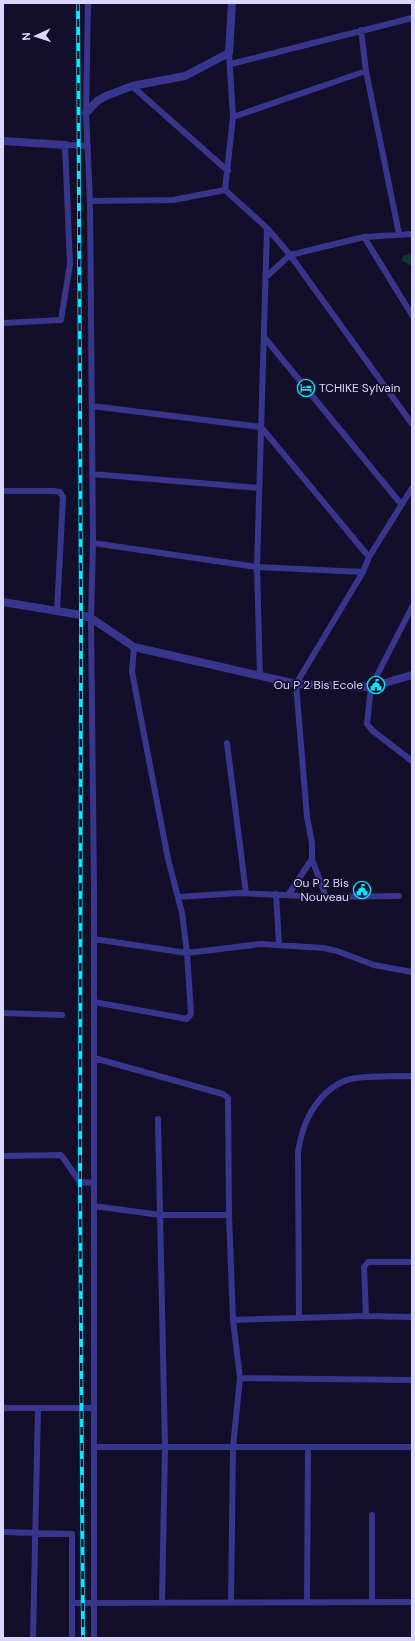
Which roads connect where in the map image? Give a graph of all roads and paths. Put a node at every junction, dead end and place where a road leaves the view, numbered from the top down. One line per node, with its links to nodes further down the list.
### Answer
1 (88, 3): 9 (street)
2 (232, 3): 5 (street)
3 (412, 18): 4 (street)
4 (361, 30): 6 (street); 7 (street)
5 (229, 53): 6 (street); 8 (street)
6 (231, 64): 10 (street)
7 (366, 71): 10 (street); 18 (street)
8 (132, 86): 9 (street); 14 (street)
9 (86, 113): 13 (street)
10 (233, 117): 14 (street)
11 (3, 141): 12 (street)
12 (65, 145): 13 (street); 24 (street)
13 (88, 146): 16 (street)
14 (228, 171): 15 (street)
15 (225, 190): 16 (street); 17 (street)
16 (90, 202): 26 (street)
17 (267, 228): 21 (street); 22 (street)
18 (399, 234): 19 (street); 20 (street)
19 (412, 234)
20 (364, 237): 21 (street); 23 (street)
21 (290, 255): 22 (street); 27 (street)
22 (266, 277): 25 (street)
23 (412, 315)
24 (3, 323)
25 (264, 337): 28 (street); 33 (street)
26 (92, 406): 28 (street); 29 (street)
27 (412, 424)
28 (261, 427): 30 (street); 35 (street)
29 (92, 474): 30 (street); 34 (street)
30 (260, 488): 36 (street)
31 (412, 488): 33 (street)
32 (3, 491): 40 (street)
33 (401, 504): 35 (street)
34 (93, 543): 36 (street); 41 (street)
35 (369, 557): 37 (street)
36 (257, 567): 37 (street); 44 (street)
37 (363, 572): 45 (street)
38 (3, 602): 40 (street)
39 (412, 607): 46 (street)
40 (57, 611): 41 (street)
41 (91, 618): 42 (street); 56 (street)
42 (134, 647): 44 (street); 54 (street)
43 (412, 675): 46 (street)
44 (260, 676): 45 (street)
45 (296, 684): 46 (street); 49 (street)
46 (371, 686): 48 (street)
47 (227, 743): 50 (street)
48 (412, 760)
49 (312, 859): 52 (street); 55 (street)
50 (246, 893): 51 (street); 54 (street)
51 (276, 894): 52 (street); 57 (street)
52 (288, 895): 55 (street)
53 (399, 896): 55 (street)
54 (178, 897): 58 (street)
55 (326, 897)
56 (94, 939): 58 (street); 60 (street)
57 (279, 944): 58 (street); 59 (street)
58 (187, 953): 60 (street)
59 (412, 972)
60 (94, 1002): 63 (street)
61 (3, 1013): 62 (street)
62 (62, 1015)
63 (94, 1058): 67 (street); 70 (street)
64 (412, 1076): 73 (street)
65 (158, 1119): 69 (street)
66 (3, 1156): 67 (street)
67 (94, 1183): 68 (street)
68 (94, 1206): 69 (street); 80 (street)
69 (160, 1215): 70 (street); 82 (street)
70 (229, 1215): 75 (street)
71 (412, 1262): 72 (street)
72 (366, 1316): 73 (street); 74 (street)
73 (299, 1317): 75 (street)
74 (412, 1317)
75 (233, 1320): 76 (street)
76 (240, 1378): 77 (street); 83 (street)
77 (412, 1380)
78 (3, 1408): 79 (street)
79 (38, 1408): 80 (street); 88 (street)
80 (94, 1408): 81 (street)
81 (94, 1447): 82 (street); 94 (street)
82 (164, 1447): 83 (street); 95 (street)
83 (233, 1447): 84 (street); 90 (street)
84 (308, 1447): 85 (street); 89 (street)
85 (412, 1447)
86 (372, 1515): 91 (street)
87 (3, 1532): 88 (street)
88 (35, 1533): 93 (street); 96 (street)
89 (307, 1601): 90 (street); 91 (street)
90 (231, 1602): 95 (street)
91 (372, 1602): 92 (street)
92 (412, 1602)
93 (72, 1603): 94 (street); 97 (street)
94 (94, 1603): 95 (street); 98 (street)
95 (162, 1603)
96 (33, 1638)
97 (72, 1638)
98 (94, 1638)

